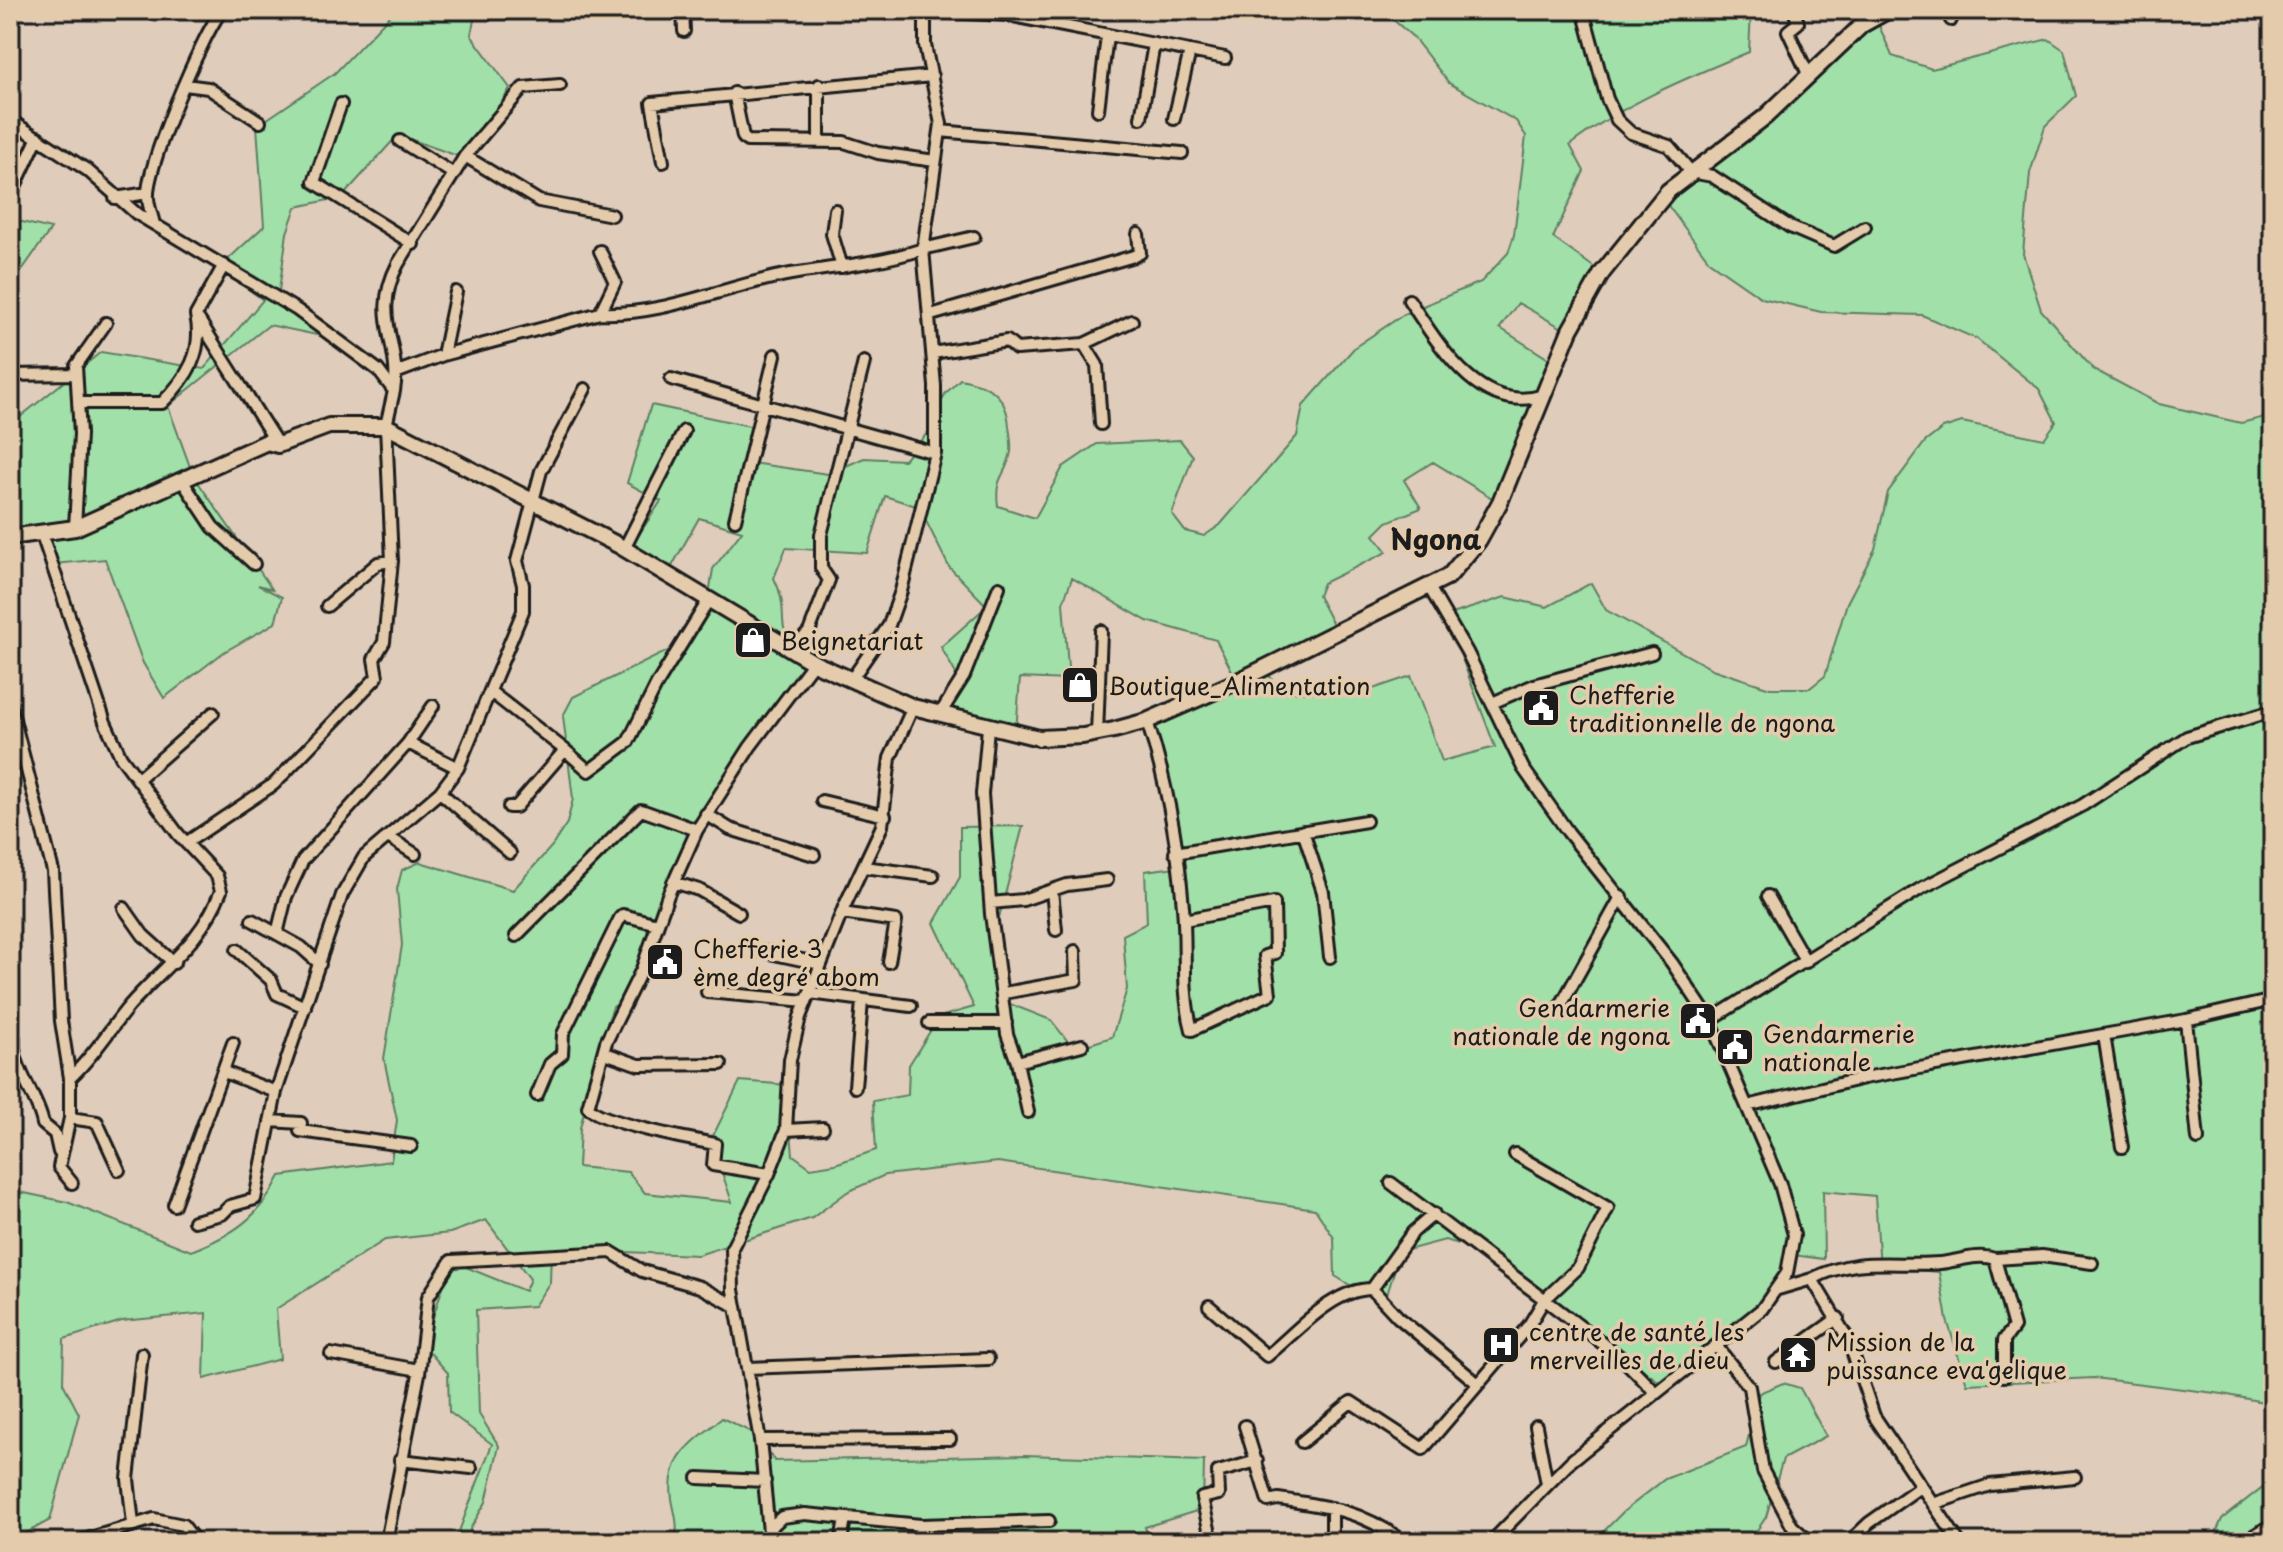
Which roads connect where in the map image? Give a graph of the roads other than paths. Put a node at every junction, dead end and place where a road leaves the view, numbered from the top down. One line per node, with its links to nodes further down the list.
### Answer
1 (222, 10): 15 (street)
2 (683, 10): 8 (street)
3 (925, 10): 6 (street); 13 (street)
4 (1583, 10): 33 (street)
5 (1794, 10): 14 (street)
6 (998, 12): 9 (street)
7 (1881, 12): 14 (street)
8 (684, 31)
9 (1107, 36): 10 (street); 20 (street)
10 (1154, 44): 11 (street); 21 (street)
11 (1190, 51): 12 (street); 22 (street)
12 (1225, 58)
13 (932, 76): 17 (street); 25 (street)
14 (1809, 76): 33 (street)
15 (185, 85): 24 (street); 35 (street)
16 (560, 85): 30 (street)
17 (819, 85): 18 (street); 27 (street)
18 (734, 93): 27 (street); 32 (street)
19 (341, 104): 44 (street)
20 (1098, 110)
21 (1141, 118)
22 (1174, 119)
23 (10, 120): 26 (street)
24 (260, 122)
25 (940, 131): 29 (street); 31 (street)
26 (38, 137): 36 (street); 37 (street)
27 (819, 140): 31 (street)
28 (400, 141): 34 (street)
29 (1182, 153)
30 (465, 156): 34 (street); 39 (street)
31 (935, 161): 45 (street)
32 (663, 162)
33 (1691, 172): 41 (street); 67 (street)
34 (454, 174): 44 (street)
35 (148, 193): 37 (street); 40 (street)
36 (10, 197)
37 (115, 198): 40 (street)
38 (835, 210): 48 (street)
39 (612, 215)
40 (154, 224): 47 (street)
41 (1865, 227)
42 (1138, 234): 53 (street)
43 (974, 237): 45 (street)
44 (413, 244): 61 (street)
45 (923, 249): 48 (street); 53 (street)
46 (600, 251): 51 (street)
47 (224, 265): 52 (street); 66 (street)
48 (842, 267): 51 (street)
49 (456, 292): 58 (street)
50 (1409, 300): 67 (street)
51 (600, 313): 58 (street)
52 (196, 315): 69 (street); 74 (street)
53 (931, 315): 57 (street)
54 (1132, 321): 56 (street)
55 (106, 323): 62 (street)
56 (1084, 344): 57 (street); 70 (street)
57 (933, 353): 75 (street)
58 (443, 355): 61 (street)
59 (775, 355): 68 (street)
60 (864, 362): 72 (street)
61 (398, 372): 66 (street)
62 (76, 374): 63 (street); 69 (street)
63 (10, 375)
64 (671, 379): 68 (street)
65 (585, 389): 77 (street)
66 (394, 391): 71 (street)
67 (1544, 395): 86 (street)
68 (762, 402): 72 (street); 78 (street)
69 (78, 403): 79 (street)
70 (1101, 424)
71 (386, 426): 74 (street); 77 (street); 83 (street)
72 (850, 428): 75 (street); 90 (street)
73 (684, 431): 82 (street)
74 (278, 445): 76 (street)
75 (935, 453): 93 (street)
76 (183, 482): 79 (street); 84 (street)
77 (535, 501): 82 (street); 94 (street)
78 (735, 520)
79 (75, 528): 80 (street)
80 (41, 532): 81 (street); 108 (street)
81 (10, 537)
82 (624, 549): 87 (street)
83 (392, 561): 88 (street); 118 (street)
84 (254, 564)
85 (999, 587): 101 (street)
86 (1429, 587): 95 (street); 102 (street)
87 (708, 601): 90 (street); 106 (street)
88 (327, 606)
89 (1101, 631): 104 (street)
90 (792, 650): 92 (street)
91 (1652, 653): 95 (street)
92 (814, 662): 93 (street); 112 (street)
93 (851, 680): 98 (street)
94 (492, 693): 106 (street); 107 (street)
95 (1492, 703): 129 (street)
96 (10, 704): 169 (street)
97 (433, 706): 105 (street)
98 (913, 707): 101 (street); 113 (street)
99 (2273, 711): 145 (street)
100 (213, 713): 108 (street)
101 (940, 714): 103 (street)
102 (1147, 721): 104 (street); 120 (street)
103 (988, 728): 104 (street); 130 (street)
104 (1097, 734)
105 (408, 743): 107 (street); 138 (street)
106 (565, 750): 111 (street)
107 (458, 768): 109 (street)
108 (138, 779): 118 (street)
109 (440, 792): 117 (street); 119 (street)
110 (822, 801): 113 (street)
111 (509, 807)
112 (706, 814): 115 (street); 122 (street)
113 (885, 816): 123 (street)
114 (1366, 821): 116 (street)
115 (697, 830): 126 (street); 139 (street)
116 (1303, 831): 120 (street); 143 (street)
117 (388, 837): 121 (street); 147 (street)
118 (186, 843): 146 (street)
119 (510, 853)
120 (1175, 853): 135 (street)
121 (415, 854)
122 (814, 855)
123 (864, 867): 124 (street); 133 (street)
124 (933, 876)
125 (1107, 880): 127 (street)
126 (673, 882): 132 (street); 136 (street)
127 (1052, 891): 130 (street); 137 (street)
128 (1768, 896): 145 (street)
129 (1621, 897): 156 (street); 157 (street)
130 (991, 903): 150 (street)
131 (124, 908): 146 (street)
132 (739, 913)
133 (842, 913): 144 (street); 148 (street)
134 (252, 920): 138 (street)
135 (1184, 920): 135 (street)
136 (657, 924): 165 (street); 172 (street)
137 (1056, 930)
138 (277, 934): 147 (street)
139 (516, 936)
140 (237, 950): 155 (street)
141 (760, 951): 148 (street)
142 (1075, 951): 150 (street)
143 (1330, 957)
144 (889, 962)
145 (1806, 962): 157 (street)
146 (174, 963): 169 (street)
147 (320, 964): 155 (street)
148 (821, 964): 151 (street)
149 (707, 992): 151 (street)
150 (1004, 993): 160 (street)
151 (808, 997): 153 (street); 178 (street)
152 (2273, 1000): 158 (street)
153 (862, 1001): 154 (street); 170 (street)
154 (911, 1006)
155 (305, 1007): 171 (street)
156 (1556, 1014)
157 (1710, 1020): 173 (street)
158 (2186, 1020): 161 (street); 179 (street)
159 (929, 1023): 160 (street)
160 (1006, 1023): 166 (street)
161 (2104, 1035): 173 (street); 181 (street)
162 (10, 1037): 183 (street)
163 (233, 1043): 168 (street)
164 (1082, 1045): 166 (street)
165 (605, 1053): 167 (street); 185 (street)
166 (1017, 1062): 174 (street)
167 (721, 1064)
168 (224, 1072): 171 (street); 188 (street)
169 (70, 1078): 175 (street)
170 (855, 1087)
171 (276, 1092): 176 (street)
172 (537, 1095)
173 (1747, 1106): 195 (street)
174 (1028, 1112)
175 (70, 1118): 183 (street); 184 (street)
176 (270, 1121): 180 (street); 190 (street)
177 (823, 1128): 178 (street)
178 (786, 1130): 185 (street)
179 (2198, 1139)
180 (411, 1146)
181 (2122, 1147)
182 (1515, 1154): 196 (street)
183 (60, 1158): 186 (street)
184 (119, 1170)
185 (769, 1174): 197 (street)
186 (72, 1183)
187 (1391, 1183): 189 (street)
188 (174, 1205)
189 (1434, 1214): 194 (street); 196 (street)
190 (194, 1221)
191 (1995, 1259): 192 (street); 193 (street); 207 (street)
192 (2092, 1263)
193 (1812, 1279): 195 (street); 199 (street)
194 (1372, 1289): 198 (street); 208 (street)
195 (1778, 1289): 200 (street)
196 (1544, 1300): 208 (street); 209 (street)
197 (735, 1306): 205 (street); 206 (street)
198 (1209, 1306)
199 (1838, 1318): 204 (street); 222 (street)
200 (1717, 1347): 209 (street); 241 (street)
201 (142, 1354): 227 (street)
202 (331, 1354): 206 (street)
203 (988, 1359): 205 (street)
204 (1776, 1362)
205 (748, 1368): 213 (street)
206 (419, 1370): 215 (street)
207 (2004, 1376)
208 (1477, 1383): 214 (street)
209 (1655, 1392): 221 (street)
210 (1245, 1426): 216 (street)
211 (1536, 1426): 221 (street)
212 (950, 1439): 213 (street)
213 (760, 1440): 220 (street)
214 (1302, 1442)
215 (400, 1460): 217 (street); 233 (street)
216 (1257, 1461): 224 (street); 237 (street)
217 (471, 1468)
218 (2075, 1477): 223 (street)
219 (698, 1478): 220 (street)
220 (765, 1481): 230 (street)
221 (1547, 1484): 240 (street)
222 (1920, 1487): 223 (street); 242 (street)
223 (1933, 1504): 243 (street)
224 (1332, 1508): 238 (street); 239 (street)
225 (845, 1518): 229 (street); 230 (street); 235 (street)
226 (1049, 1521): 229 (street)
227 (133, 1524): 231 (street); 232 (street)
228 (2273, 1524): 244 (street)
229 (921, 1525): 236 (street)
230 (770, 1528): 234 (street)
231 (77, 1542)
232 (196, 1542)
233 (386, 1542)
234 (770, 1542)
235 (841, 1542)
236 (917, 1542)
237 (1212, 1542)
238 (1332, 1542)
239 (1404, 1542)
240 (1491, 1542)
241 (1810, 1542)
242 (1849, 1542)
243 (1959, 1542)
244 (2243, 1542)

